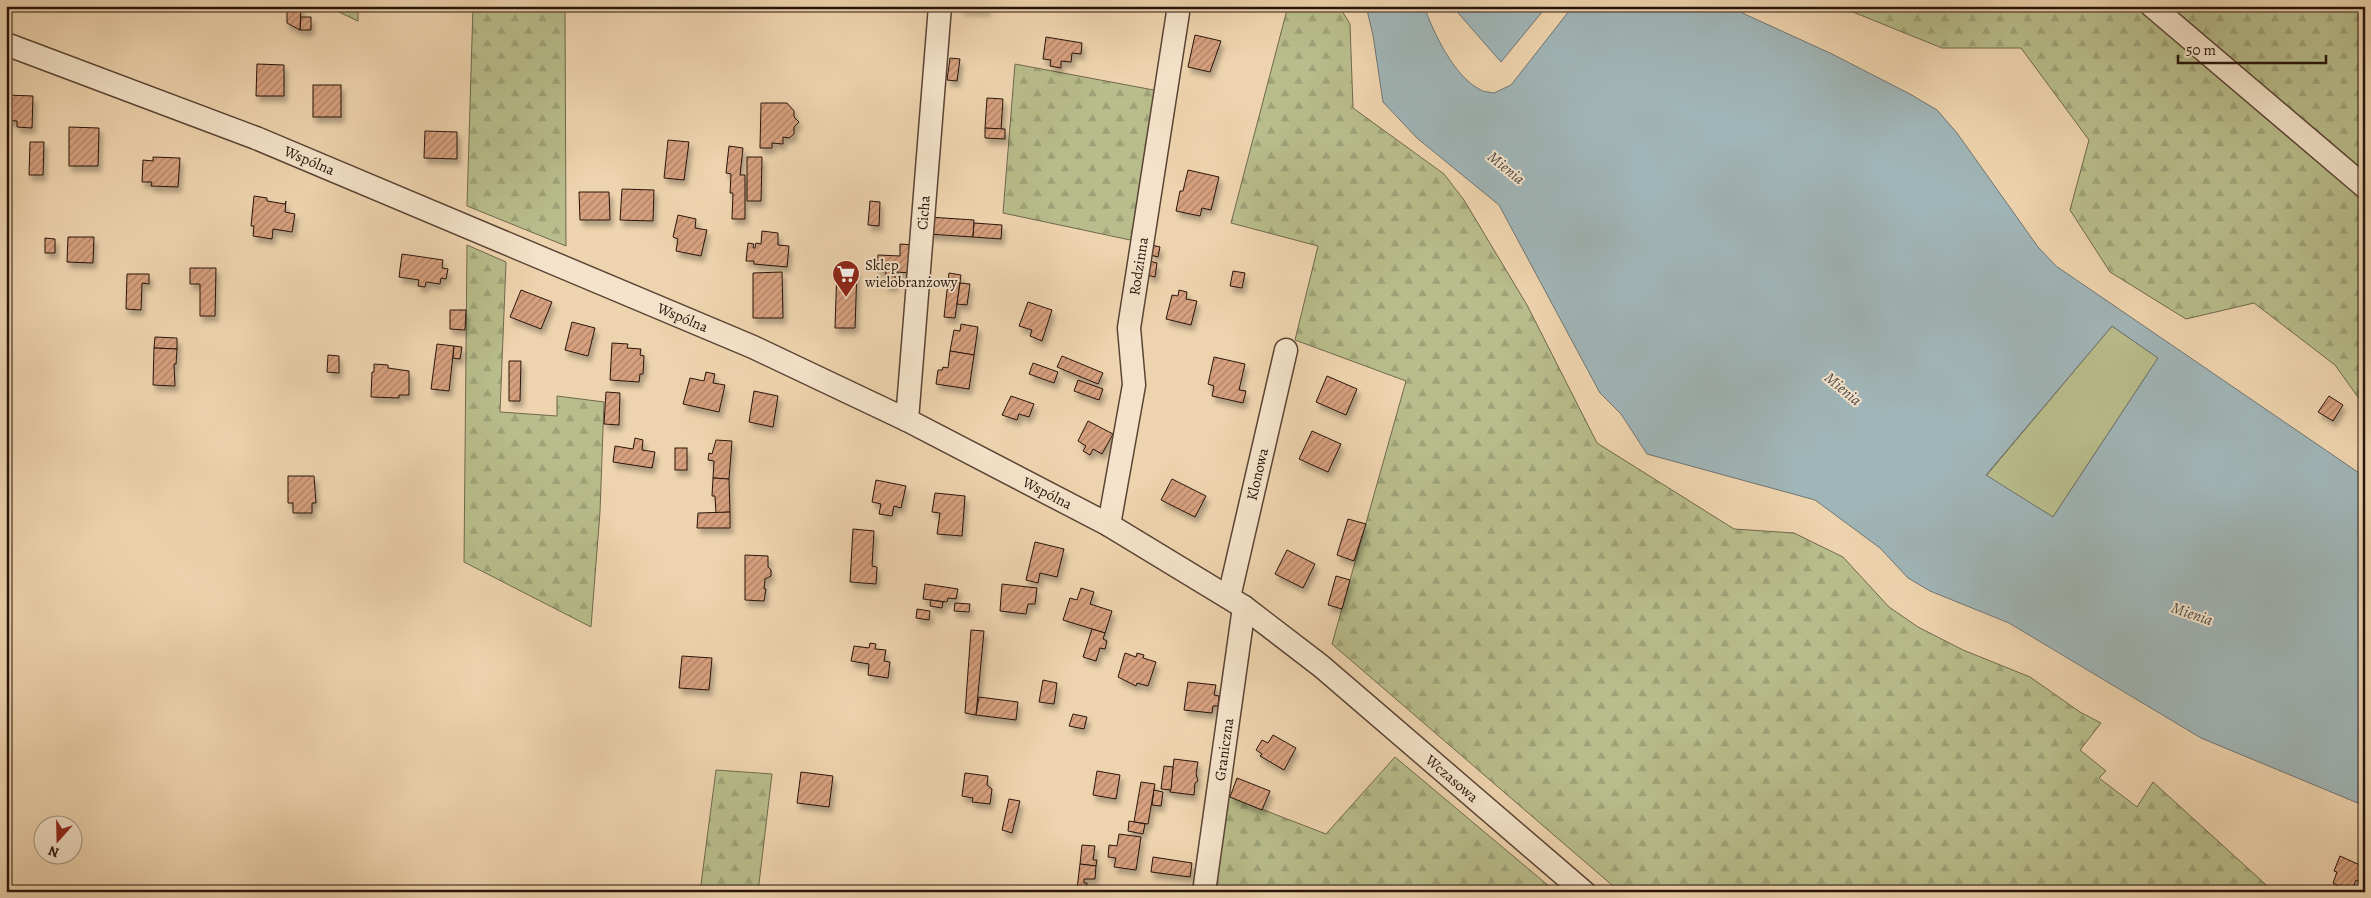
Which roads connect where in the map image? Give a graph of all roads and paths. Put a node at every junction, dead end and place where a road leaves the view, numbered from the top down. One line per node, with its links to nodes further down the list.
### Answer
1 (940, 6): 7 (street, Cicha)
2 (1179, 6): 8 (street, Rodzinna)
3 (2152, 6): 5 (street)
4 (6, 44): 7 (street, Wspólna)
5 (2365, 187)
6 (1286, 350): 9 (street, Klonowa)
7 (907, 420): 8 (street, Wspólna)
8 (1109, 525): 9 (street, Wspólna)
9 (1237, 602): 10 (street, Wspólna); 11 (street, Graniczna)
10 (1321, 666): 12 (street, Wczasowa)
11 (1204, 892)
12 (1584, 892)

